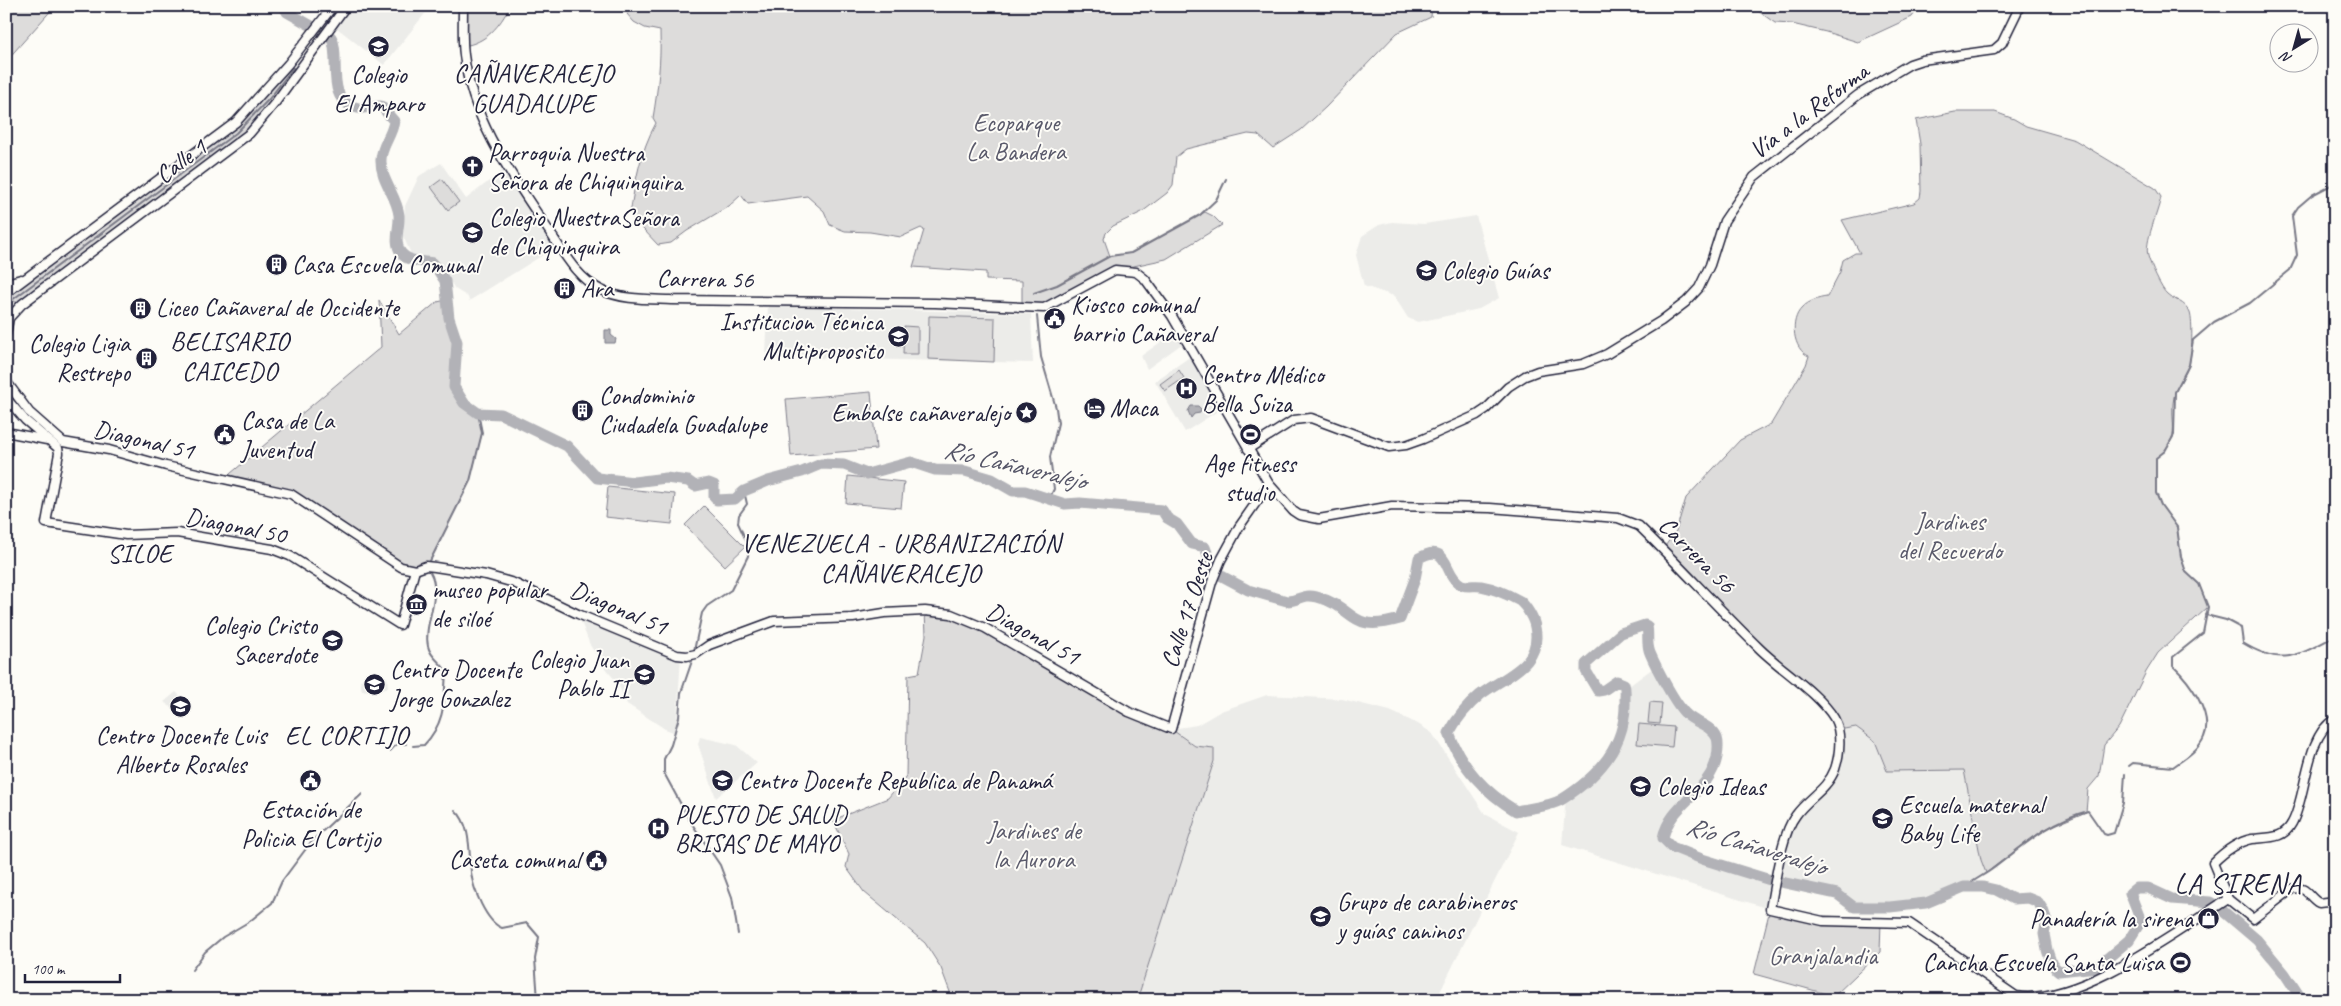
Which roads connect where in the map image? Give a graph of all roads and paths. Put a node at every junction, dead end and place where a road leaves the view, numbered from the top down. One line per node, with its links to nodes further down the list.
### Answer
1 (333, 6): 5 (street, Calle 1)
2 (346, 6): 6 (street, Calle 1)
3 (463, 6): 17 (street, Carrera 56)
4 (2020, 6): 17 (street, Vía a la Reforma)
5 (298, 52): 6 (street); 7 (street, Calle 1)
6 (307, 59): 11 (street, Calle 1)
7 (36, 271): 8 (street); 9 (street, Calle 1)
8 (6, 283)
9 (6, 293)
10 (6, 308): 11 (street)
11 (9, 318): 12 (street)
12 (6, 334)
13 (6, 381): 16 (street)
14 (6, 398): 16 (street)
15 (6, 432): 16 (street, Diagonal 51)
16 (50, 437): 19 (street, Diagonal 51); 19 (street, Diagonal 50)
17 (1248, 449): 18 (street, Carrera 56)
18 (1268, 484): 21 (street, Calle 17 Oeste); 22 (street, Carrera 56)
19 (415, 570): 21 (street, Diagonal 51)
20 (2335, 719): 22 (street)
21 (1171, 729)
22 (2225, 901): 23 (street)
23 (2335, 901)

